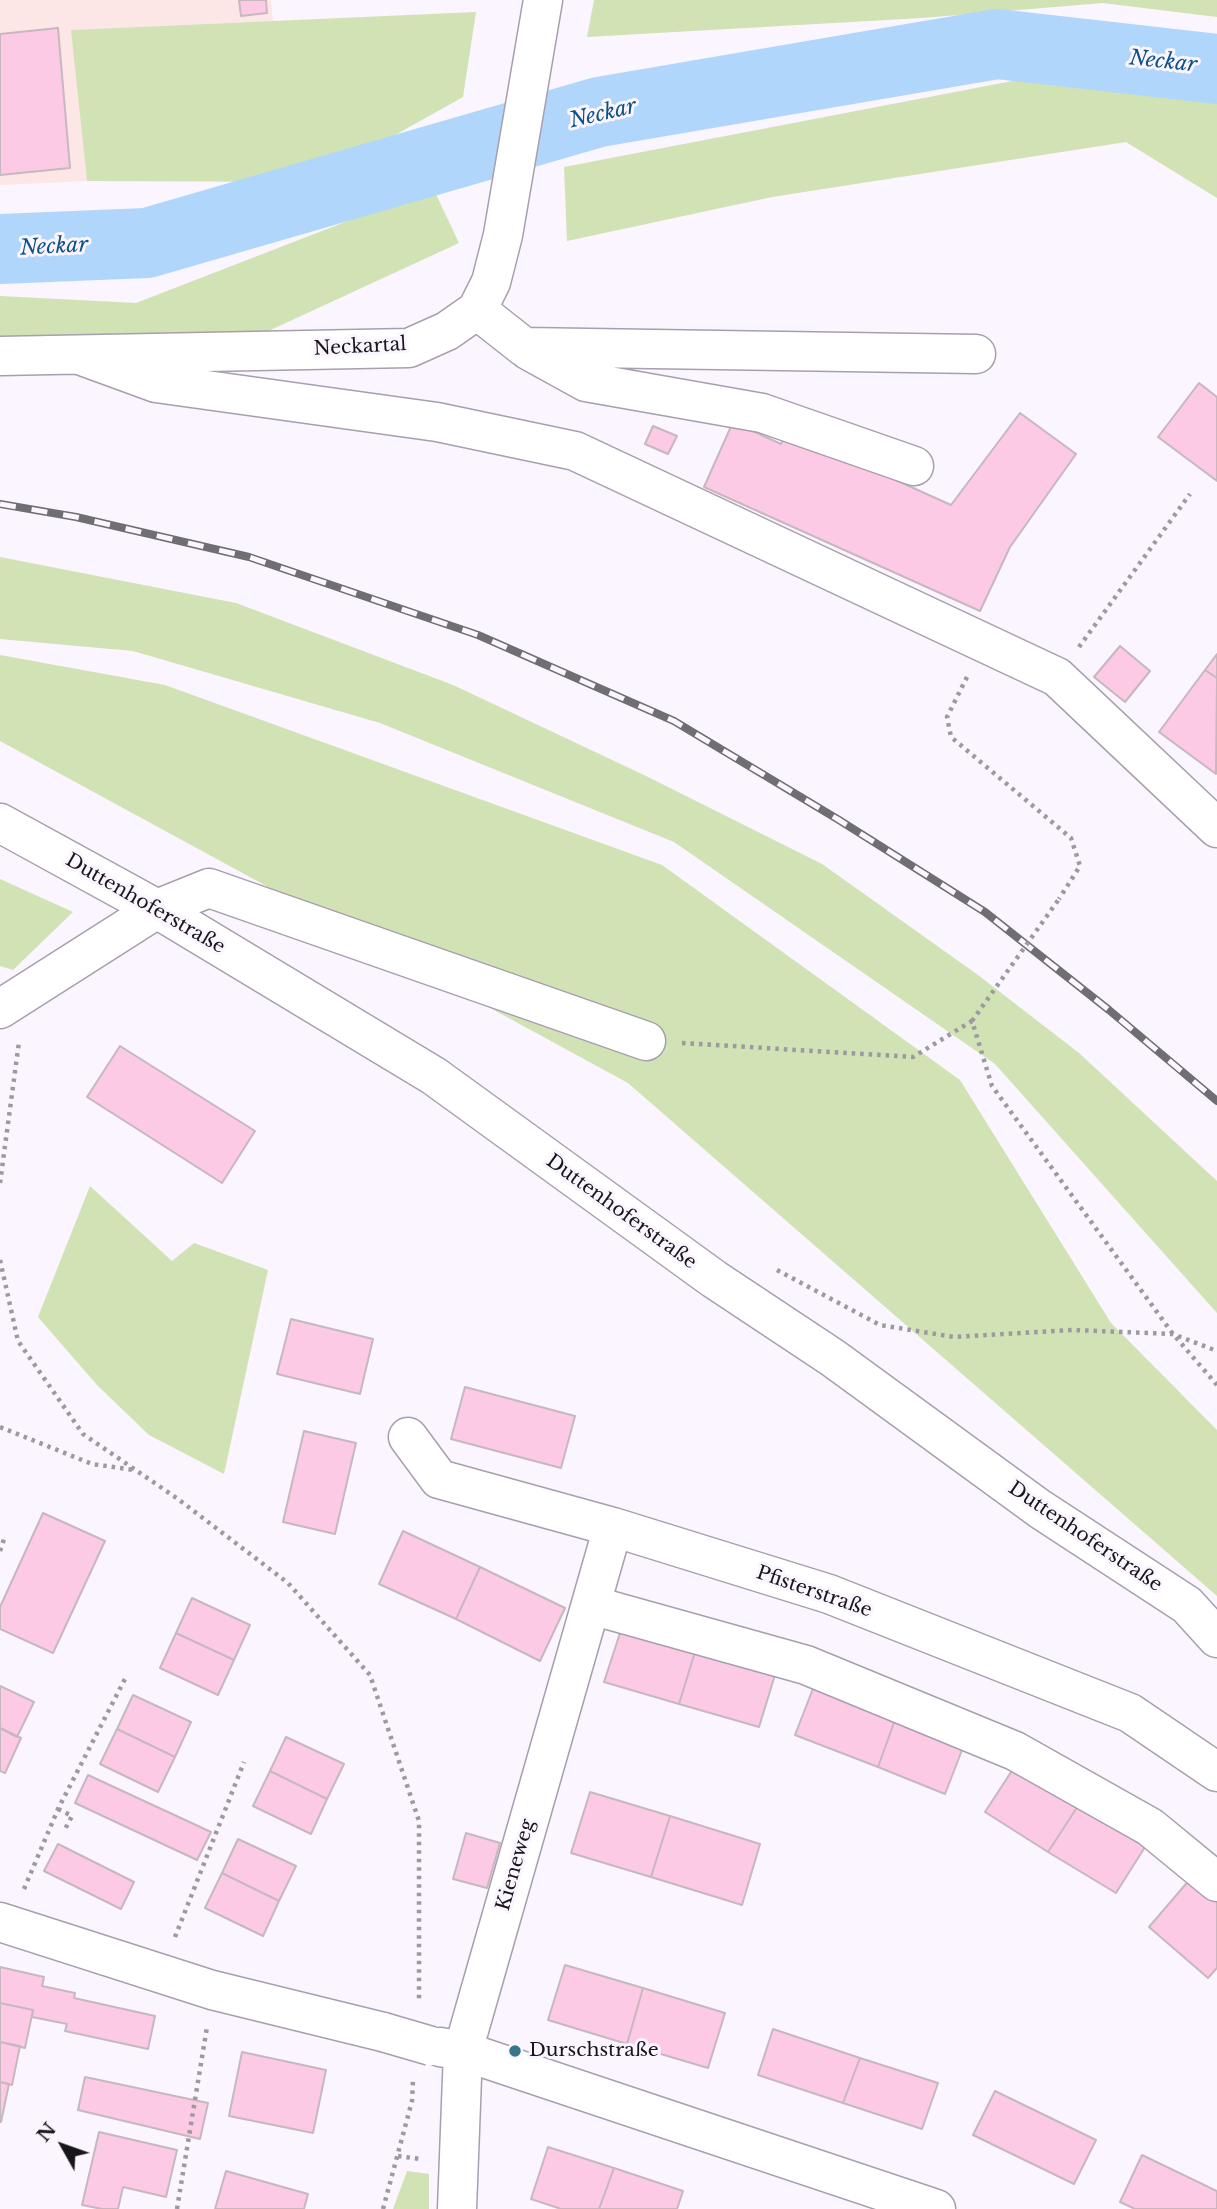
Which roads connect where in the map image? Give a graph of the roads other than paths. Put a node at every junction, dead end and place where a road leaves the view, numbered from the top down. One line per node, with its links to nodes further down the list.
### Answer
1 (543, 4): 2 (street, Neckartal)
2 (477, 310): 3 (street); 6 (street, Neckartal)
3 (524, 347): 4 (street); 7 (street)
4 (976, 354)
5 (0, 356): 6 (street, Neckartal)
6 (82, 356): 9 (street)
7 (914, 466)
8 (0, 823): 10 (street, Duttenhoferstraße)
9 (1217, 828)
10 (157, 909): 11 (street); 12 (street); 16 (street, Duttenhoferstraße)
11 (13, 1002)
12 (646, 1041)
13 (408, 1437): 14 (street, Pfisterstraße)
14 (613, 1527): 15 (street, Kieneweg); 17 (street, Pfisterstraße)
15 (591, 1605): 18 (street); 20 (street, Kieneweg)
16 (1217, 1638)
17 (1217, 1772)
18 (1217, 1882)
19 (4, 1924): 20 (street, bridge)
20 (447, 2048): 21 (street, Kieneweg); 22 (street)
21 (457, 2209)
22 (936, 2209)

